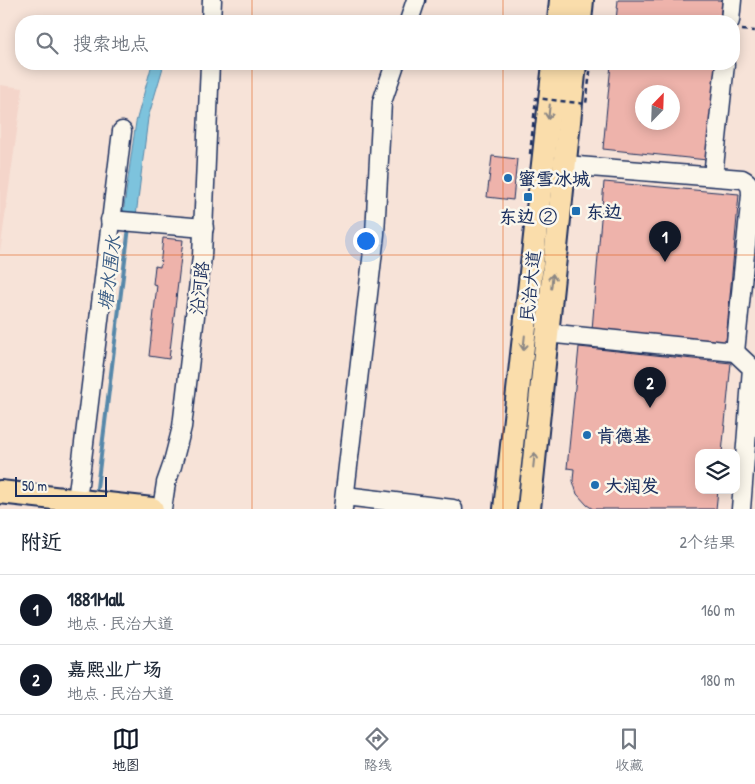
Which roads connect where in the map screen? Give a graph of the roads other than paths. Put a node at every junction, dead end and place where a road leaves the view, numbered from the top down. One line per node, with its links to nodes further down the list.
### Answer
1 (212, 0): 6 (street)
2 (416, 0): 7 (street)
3 (561, 0): 8 (main road)
4 (582, 0): 9 (main road)
5 (732, 0): 10 (street)
6 (211, 15)
7 (412, 15)
8 (560, 15)
9 (581, 15)
10 (734, 15)
11 (210, 70): 20 (street, 沿河路)
12 (393, 70): 24 (street)
13 (553, 70): 32 (main road, 民治大道, one-way to 32)
14 (574, 70): 17 (main road, 民治大道)
15 (724, 70): 18 (street)
16 (122, 131): 19 (street)
17 (564, 165): 18 (street); 21 (main road, 民治大道, one-way to 17)
18 (713, 176): 22 (street)
19 (124, 221): 20 (street); 25 (street)
20 (204, 228): 30 (street, 沿河路)
21 (546, 333): 22 (street); 33 (main road, 民治大道, one-way to 21)
22 (735, 352): 34 (street)
23 (0, 492): 25 (main road)
24 (344, 502): 31 (street)
25 (76, 505): 27 (main road)
26 (0, 507): 28 (main road)
27 (123, 507): 29 (main road)
28 (20, 509)
29 (152, 509)
30 (162, 509)
31 (452, 509)
32 (505, 509)
33 (529, 509)
34 (741, 509)

